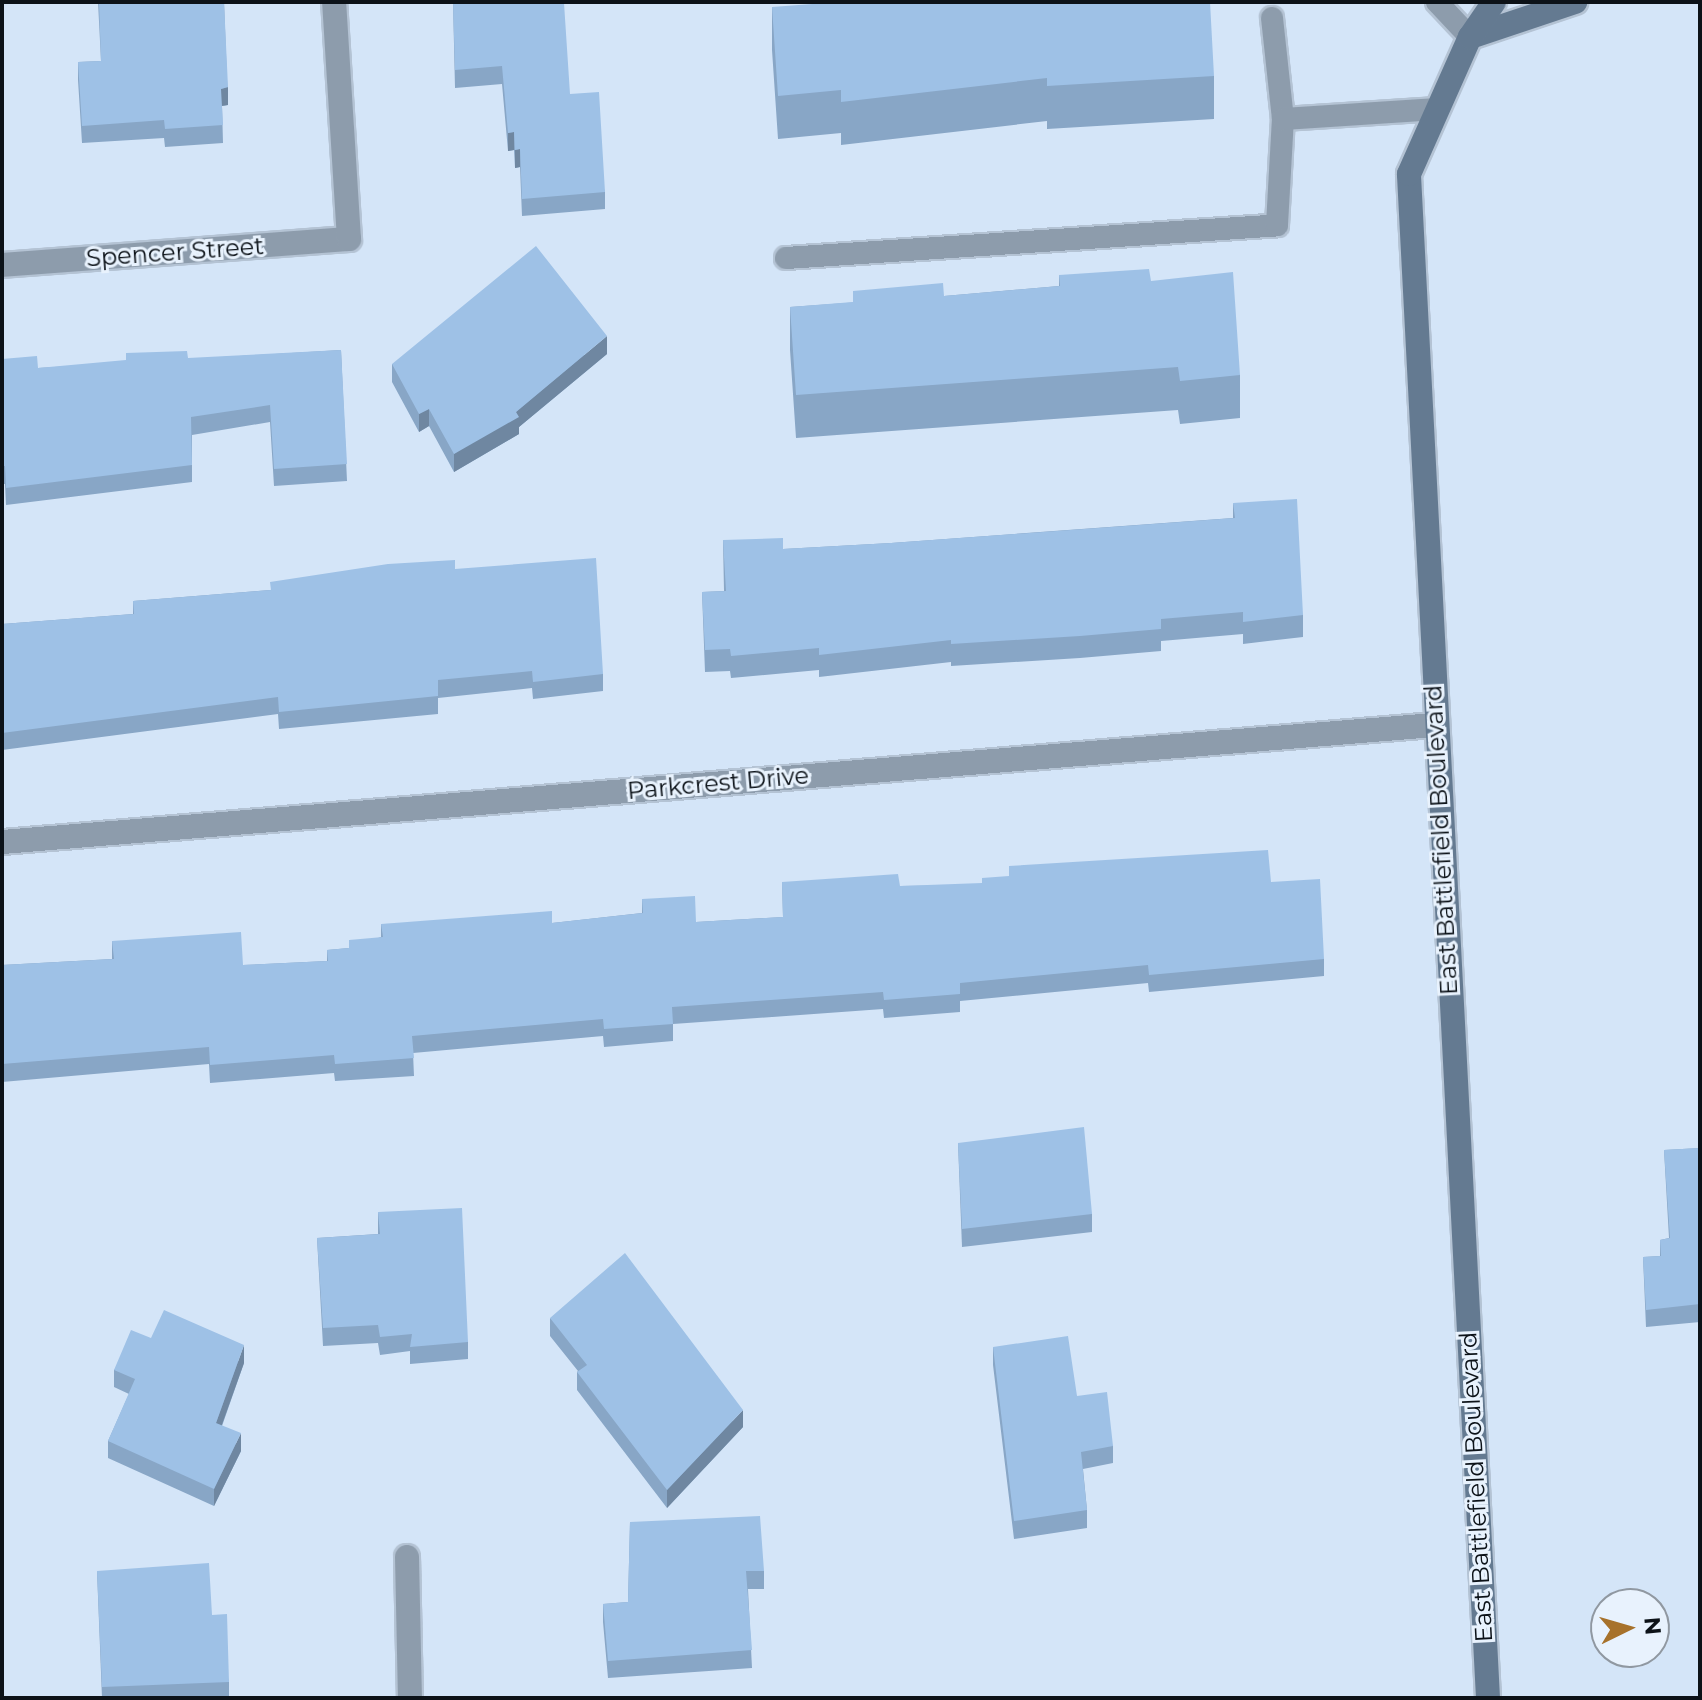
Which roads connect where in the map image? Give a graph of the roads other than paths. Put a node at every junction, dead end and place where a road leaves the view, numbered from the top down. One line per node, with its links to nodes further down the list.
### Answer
1 (334, 2): 10 (street, Spencer Street)
2 (1437, 2): 6 (lane)
3 (1494, 2): 6 (street, East Battlefield Boulevard)
4 (1575, 2): 6 (street)
5 (1272, 18): 8 (lane)
6 (1470, 37): 7 (street, East Battlefield Boulevard)
7 (1438, 109): 8 (lane); 11 (street, East Battlefield Boulevard)
8 (1283, 119): 9 (lane)
9 (786, 258)
10 (2, 265)
11 (1435, 725): 12 (street, Parkcrest Drive); 15 (street, East Battlefield Boulevard)
12 (2, 842)
13 (407, 1557): 14 (street)
14 (410, 1698)
15 (1488, 1698)

